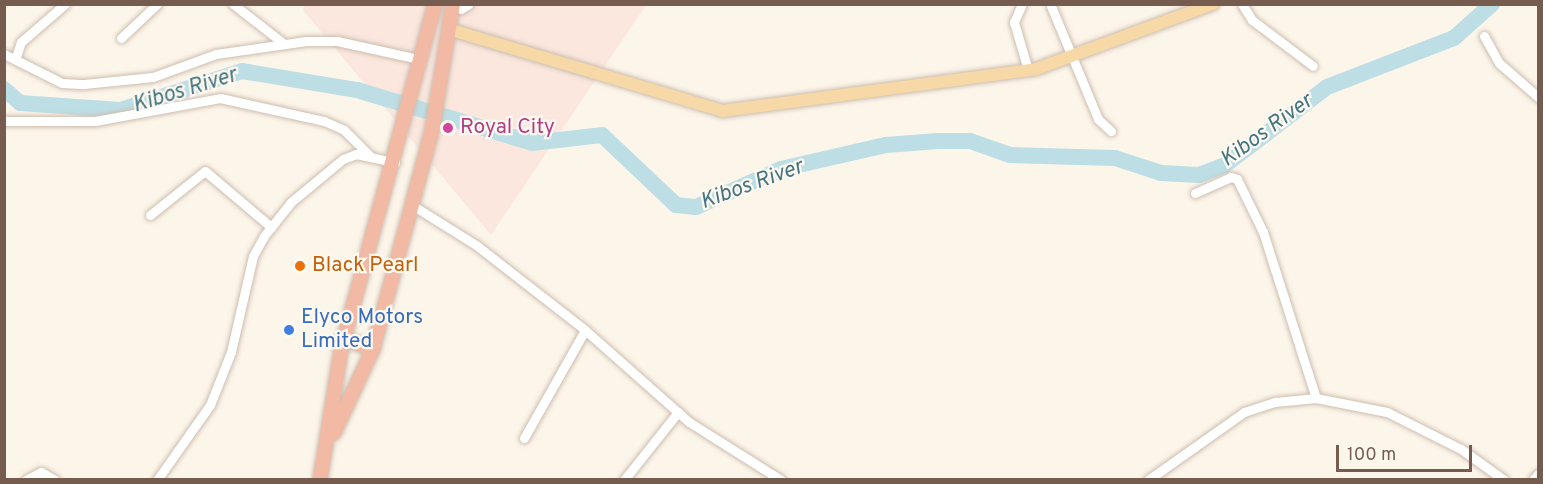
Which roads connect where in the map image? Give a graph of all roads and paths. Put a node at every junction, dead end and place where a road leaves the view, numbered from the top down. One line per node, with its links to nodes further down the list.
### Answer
1 (65, 4): 15 (street)
2 (157, 4): 12 (street)
3 (233, 4): 13 (street)
4 (435, 4): 17 (highway)
5 (1022, 4): 19 (street)
6 (1213, 4): 16 (main road)
7 (1242, 4): 18 (street)
8 (461, 6): 10 (highway)
9 (1051, 6): 16 (street)
10 (451, 30): 19 (main road); 26 (highway)
11 (1484, 36): 20 (street)
12 (121, 38)
13 (283, 43): 15 (street); 17 (street)
14 (4, 54): 15 (street)
15 (16, 57)
16 (1074, 57): 19 (main road); 22 (street)
17 (419, 59): 24 (highway)
18 (1313, 66)
19 (1028, 70)
20 (1539, 98)
21 (4, 121): 23 (street)
22 (1111, 131)
23 (370, 156): 24 (street); 28 (street)
24 (395, 162): 30 (highway)
25 (1195, 193): 32 (street)
26 (412, 205): 29 (street); 31 (highway)
27 (150, 216): 28 (street)
28 (271, 227): 39 (street)
29 (585, 330): 33 (street); 34 (street)
30 (344, 339): 31 (highway); 35 (highway)
31 (373, 349): 35 (highway)
32 (1316, 398): 43 (street); 44 (street)
33 (678, 412): 41 (street); 42 (street)
34 (524, 438)
35 (329, 443): 40 (highway)
36 (1539, 474): 45 (street)
37 (26, 480): 38 (street)
38 (55, 480)
39 (157, 480)
40 (320, 480)
41 (624, 480)
42 (781, 480)
43 (1148, 480)
44 (1504, 480)
45 (1533, 480)

